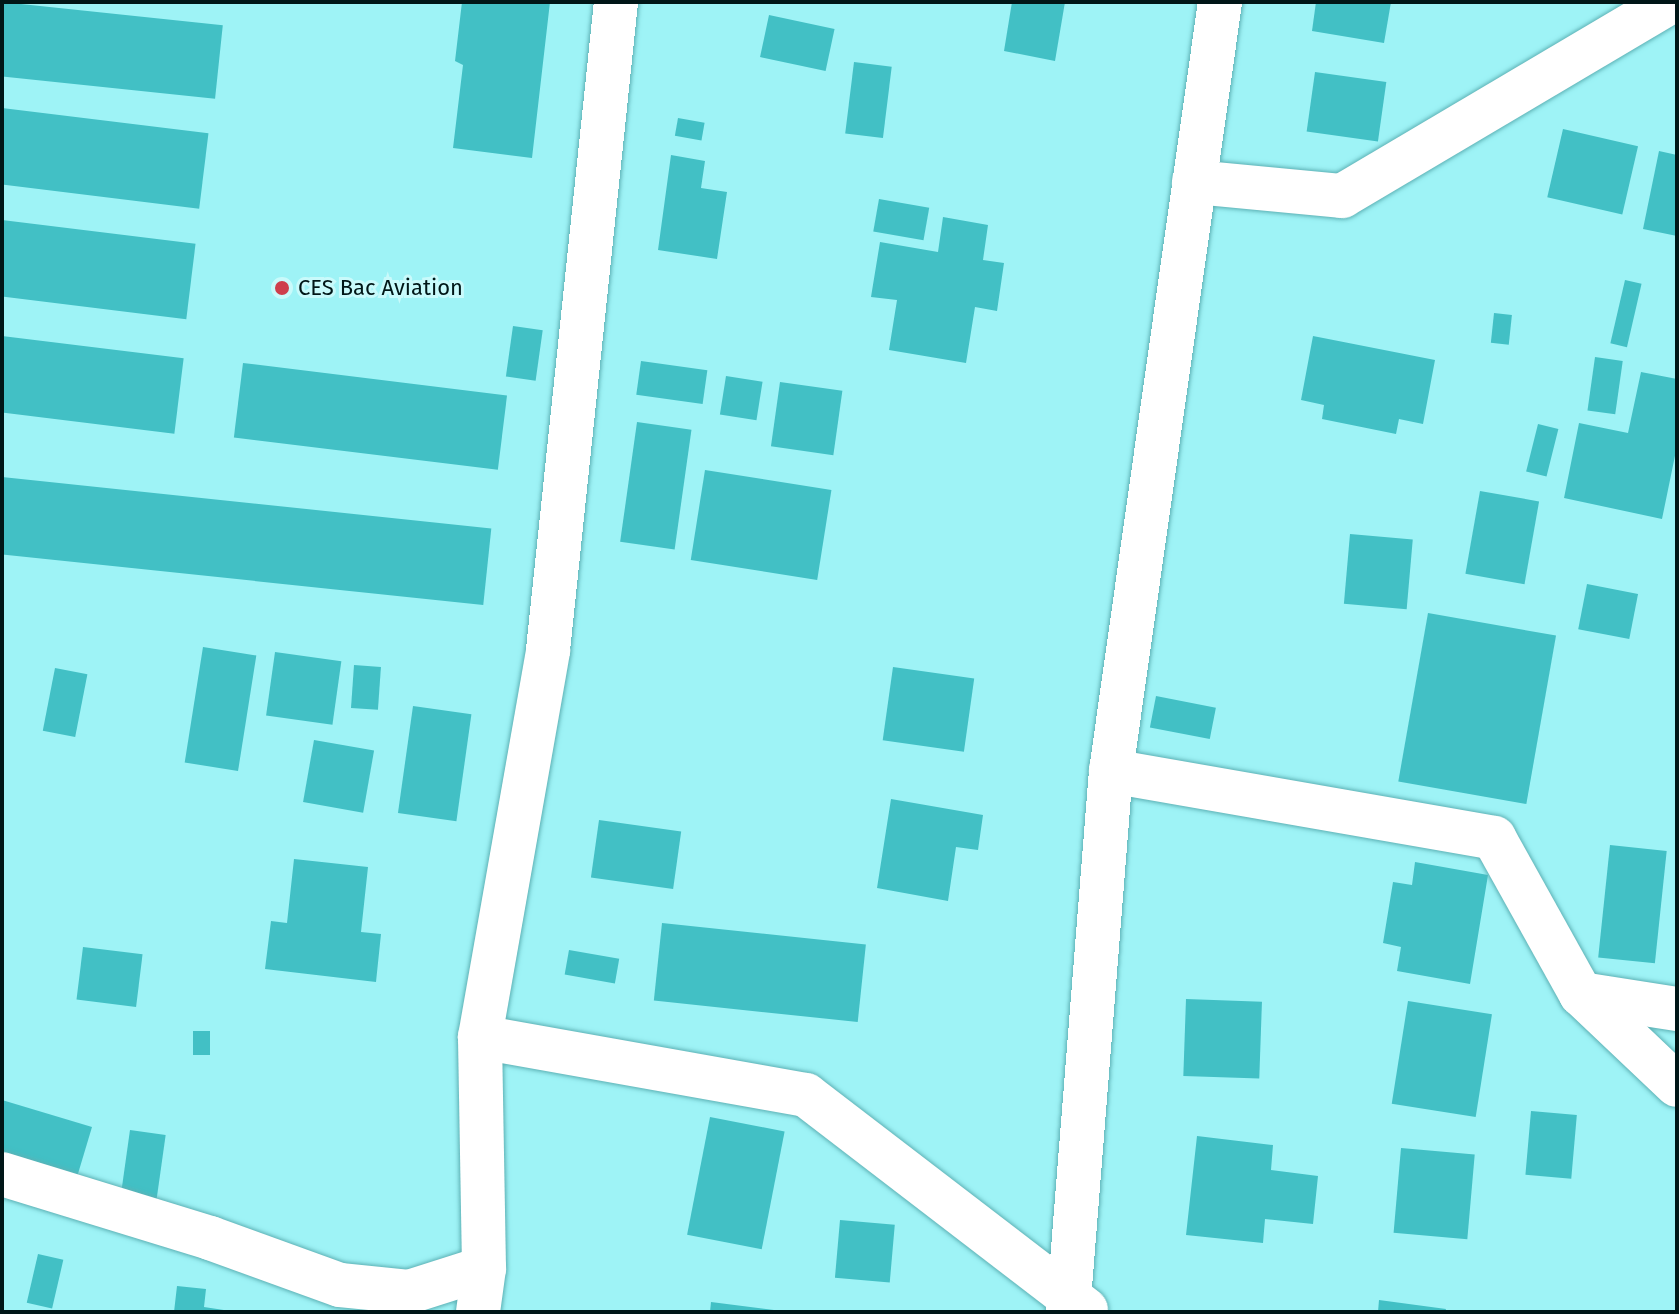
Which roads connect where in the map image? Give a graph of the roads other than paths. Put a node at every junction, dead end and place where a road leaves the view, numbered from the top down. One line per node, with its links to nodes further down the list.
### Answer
1 (616, 2): 8 (street)
2 (1220, 2): 4 (street)
3 (1670, 2): 4 (street)
4 (1194, 182): 5 (street)
5 (1111, 771): 6 (street); 12 (street)
6 (1581, 994): 7 (street); 9 (street)
7 (1677, 1009)
8 (480, 1037): 11 (street); 12 (street)
9 (1677, 1085)
10 (2, 1174): 11 (street)
11 (484, 1268): 13 (street)
12 (1075, 1307)
13 (478, 1312)

